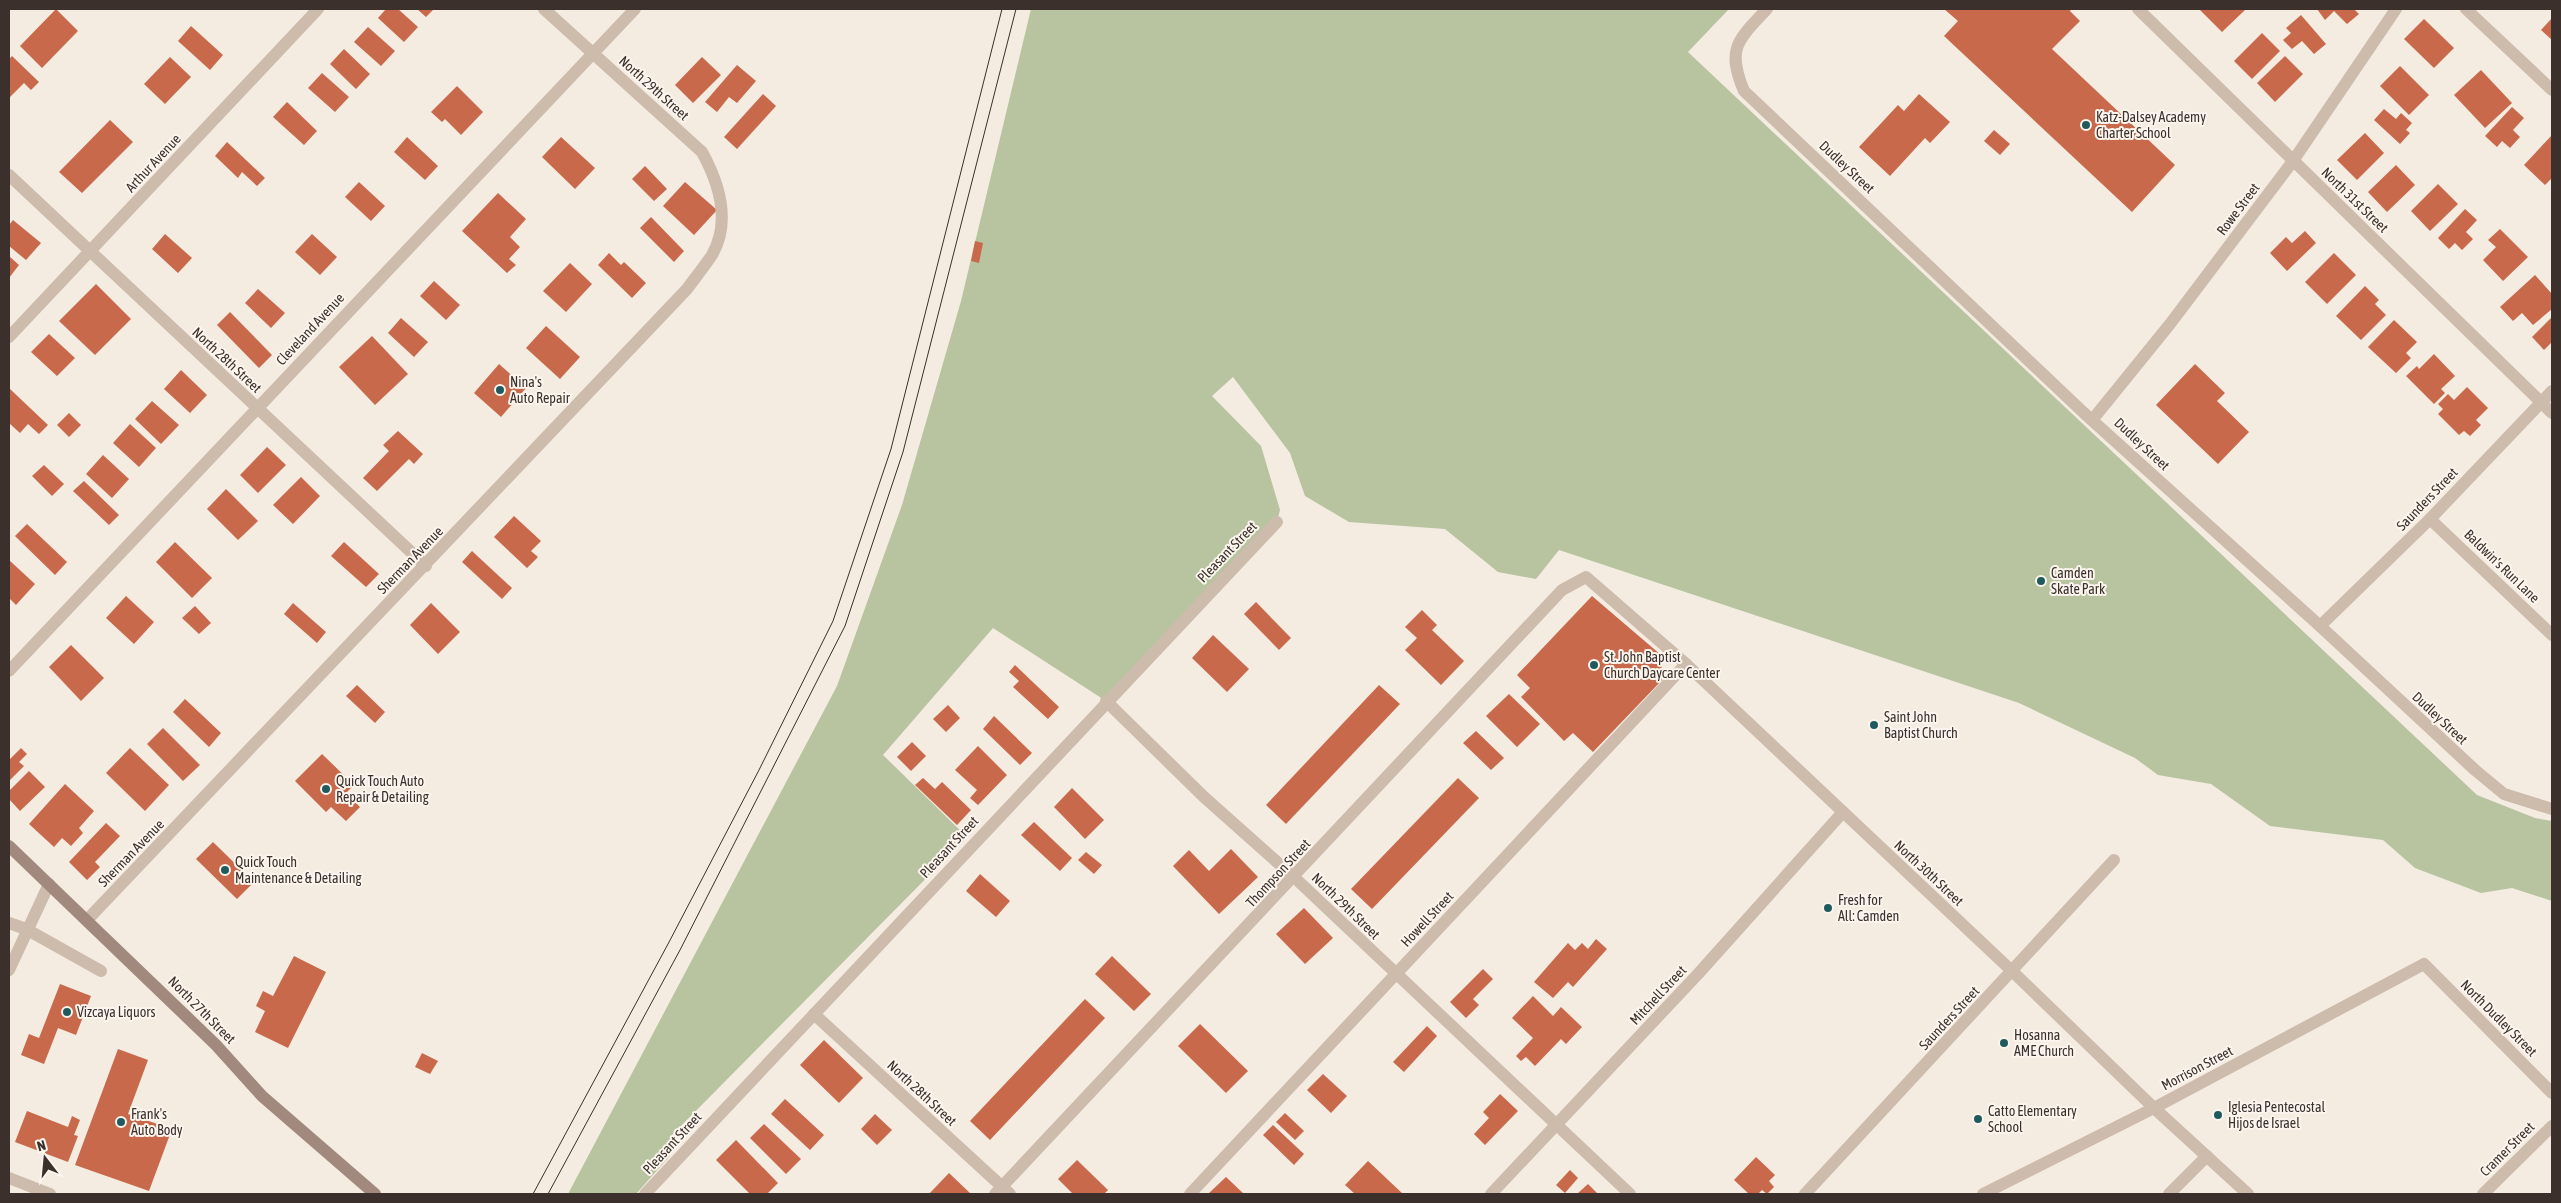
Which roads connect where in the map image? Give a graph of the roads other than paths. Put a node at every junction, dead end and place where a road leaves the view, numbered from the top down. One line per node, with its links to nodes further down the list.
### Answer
1 (318, 9): 13 (street, Arthur Avenue)
2 (544, 9): 8 (street, North 29th Street)
3 (635, 9): 8 (street, Cleveland Avenue)
4 (1767, 9): 19 (street, Dudley Street)
5 (2138, 9): 10 (street, North 31st Street)
6 (2396, 9): 10 (street, Rowe Street)
7 (2466, 9): 9 (street)
8 (593, 53): 12 (street, North 29th Street); 17 (street, Cleveland Avenue)
9 (2552, 90)
10 (2293, 161): 16 (street, North 31st Street); 19 (street, Rowe Street)
11 (9, 175): 13 (street, North 28th Street)
12 (720, 204): 22 (street, Sherman Avenue)
13 (90, 253): 14 (street, Arthur Avenue); 17 (street, North 28th Street)
14 (9, 337)
15 (2552, 391): 16 (street, Saunders Street)
16 (2541, 402): 18 (street, North 31st Street); 20 (street, Saunders Street)
17 (256, 408): 22 (street, North 28th Street); 27 (street, Cleveland Avenue)
18 (2552, 413)
19 (2093, 419): 24 (street, Dudley Street)
20 (2430, 519): 24 (street, Saunders Street); 25 (street, Baldwin's Run Lane)
21 (1277, 522): 28 (street, Pleasant Street)
22 (426, 566): 35 (street, Sherman Avenue)
23 (1586, 577): 26 (street, North 30th Street); 33 (street, Thompson Street)
24 (2320, 626): 29 (street, Dudley Street)
25 (2552, 636)
26 (1686, 664): 30 (street, North 30th Street); 42 (street, Howell Street)
27 (9, 671)
28 (1106, 701): 33 (street, North 29th Street); 43 (street, Pleasant Street)
29 (2551, 805)
30 (1843, 812): 41 (street, North 30th Street); 46 (street, Mitchell Street)
31 (9, 846): 34 (main road, North 27th Street)
32 (2114, 860): 41 (street, Saunders Street)
33 (1295, 878): 42 (street, North 29th Street); 50 (street, Thompson Street)
34 (49, 884): 35 (main road, North 27th Street); 37 (street)
35 (88, 919): 52 (main road, North 27th Street)
36 (9, 923): 37 (street)
37 (26, 930): 39 (street); 40 (street)
38 (2424, 964): 44 (street, North Dudley Street); 45 (street, Morrison Street)
39 (9, 970)
40 (101, 971)
41 (2013, 972): 45 (street, North 30th Street); 57 (street, Saunders Street)
42 (1396, 975): 46 (street, North 29th Street); 54 (street, Howell Street)
43 (814, 1014): 50 (street, North 28th Street); 53 (street, Pleasant Street)
44 (2552, 1093)
45 (2154, 1108): 48 (street, North 30th Street); 58 (street, Morrison Street)
46 (1557, 1124): 55 (street, Mitchell Street); 56 (street, North 29th Street)
47 (2552, 1126): 61 (street, Cramer Street)
48 (2207, 1156): 59 (street); 60 (street, North 30th Street)
49 (9, 1178): 51 (street)
50 (1002, 1192)
51 (50, 1194)
52 (375, 1194)
53 (645, 1194)
54 (1190, 1194)
55 (1491, 1194)
56 (1630, 1194)
57 (1804, 1194)
58 (1984, 1194)
59 (2168, 1194)
60 (2248, 1194)
61 (2483, 1194)

